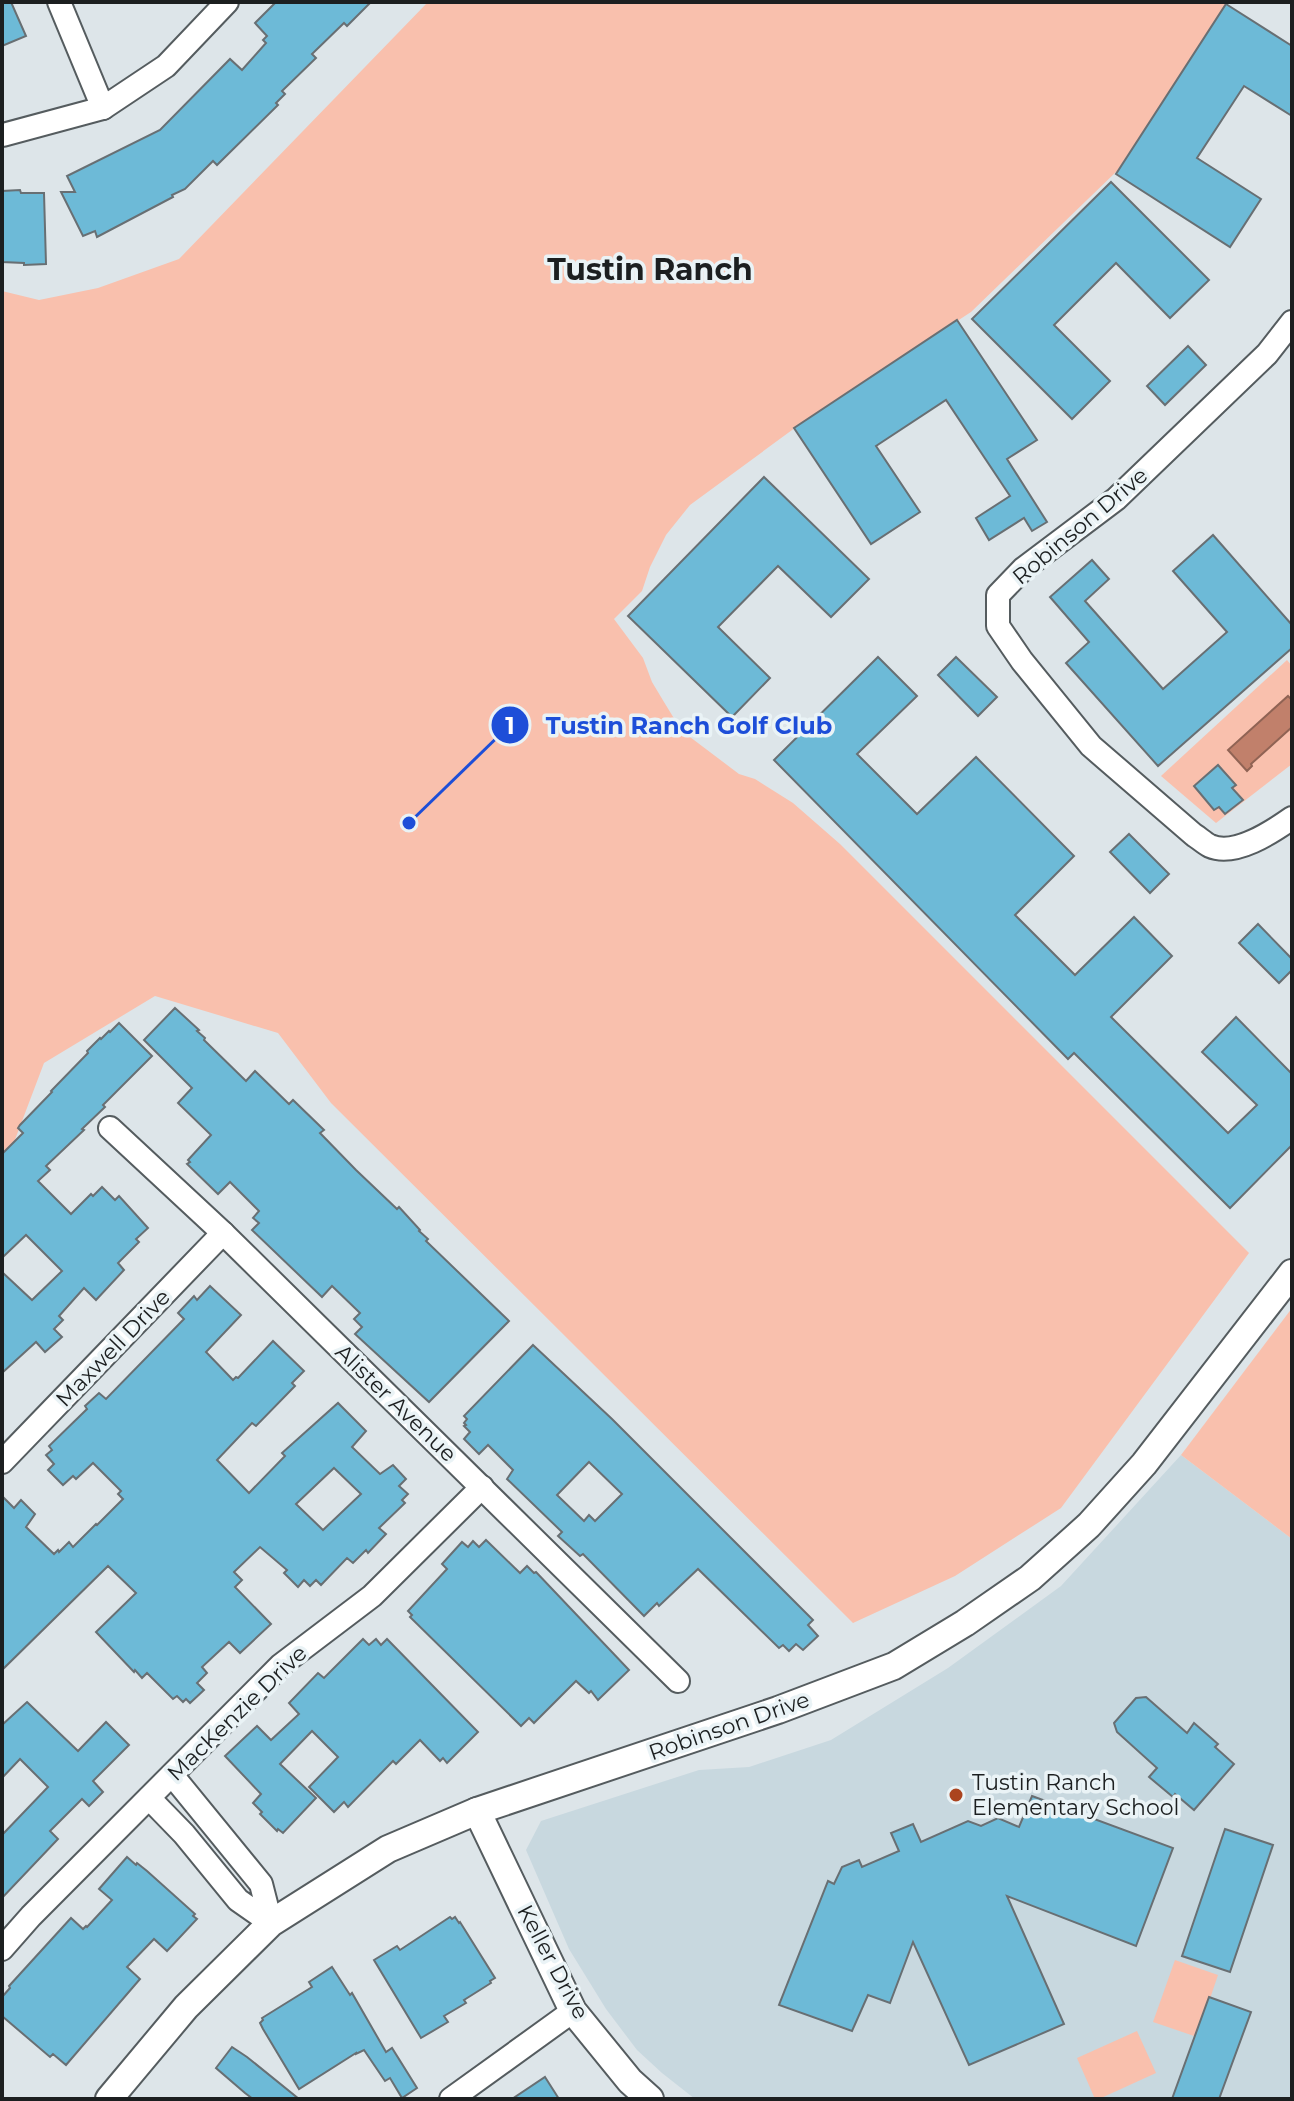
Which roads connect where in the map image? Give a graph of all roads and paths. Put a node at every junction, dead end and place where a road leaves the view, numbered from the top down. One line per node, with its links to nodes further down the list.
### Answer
1 (59, 2): 3 (street)
2 (227, 2): 3 (street)
3 (103, 108): 4 (street)
4 (3, 135)
5 (1292, 322): 6 (street, Robinson Drive)
6 (1292, 818)
7 (110, 1128): 8 (street, Alister Avenue)
8 (223, 1233): 10 (street, Maxwell Drive); 11 (street, Alister Avenue)
9 (1292, 1273): 15 (street, Robinson Drive)
10 (2, 1462)
11 (482, 1487): 12 (street, Alister Avenue); 13 (street, MacKenzie Drive)
12 (678, 1681)
13 (172, 1775): 14 (street, MacKenzie Drive); 16 (street)
14 (149, 1798): 16 (street); 17 (street, MacKenzie Drive)
15 (477, 1811): 16 (street, Robinson Drive); 18 (street, Keller Drive)
16 (271, 1923): 19 (street, Robinson Drive)
17 (2, 1949)
18 (573, 2011): 20 (street); 21 (street, Keller Drive)
19 (109, 2099)
20 (451, 2099)
21 (650, 2099)

